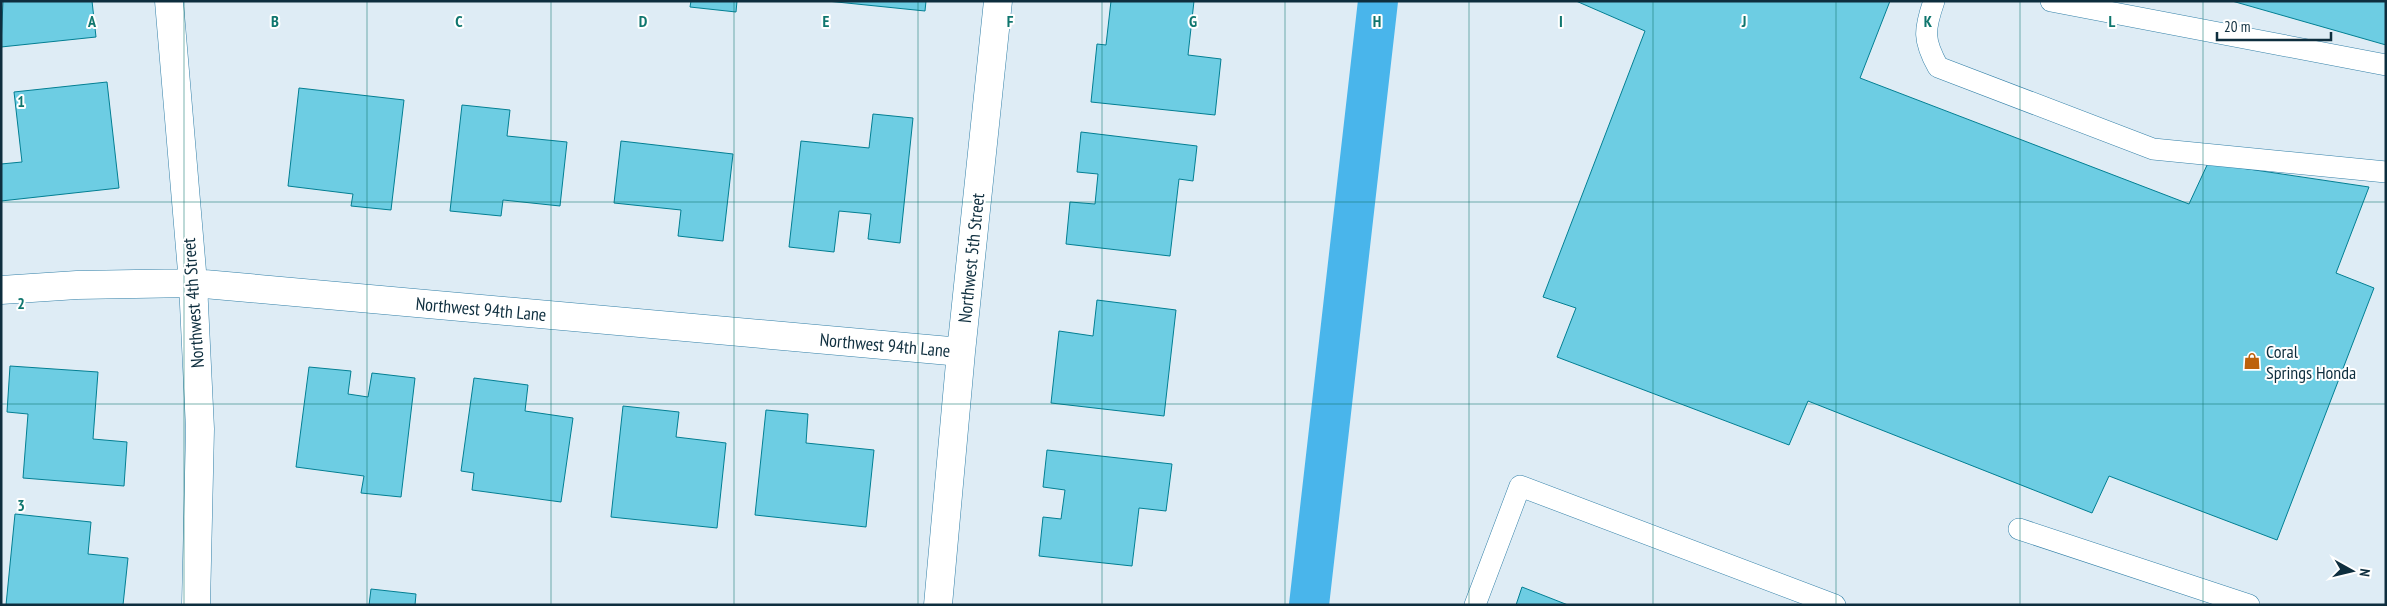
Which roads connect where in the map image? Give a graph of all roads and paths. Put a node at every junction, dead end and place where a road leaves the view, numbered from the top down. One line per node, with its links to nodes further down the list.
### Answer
1 (169, 1): 7 (street, Northwest 4th Street)
2 (998, 1): 9 (street, Northwest 5th Street)
3 (1934, 1): 6 (lane)
4 (2051, 1): 5 (lane)
5 (2386, 65)
6 (2386, 172)
7 (193, 284): 8 (street, Northwest 94th Lane); 9 (street, Northwest 94th Lane); 11 (street, Northwest 4th Street)
8 (1, 290)
9 (961, 352): 12 (street, Northwest 5th Street)
10 (2019, 529): 15 (lane)
11 (196, 605)
12 (938, 605)
13 (1475, 605): 14 (lane)
14 (1835, 605)
15 (2249, 605)

